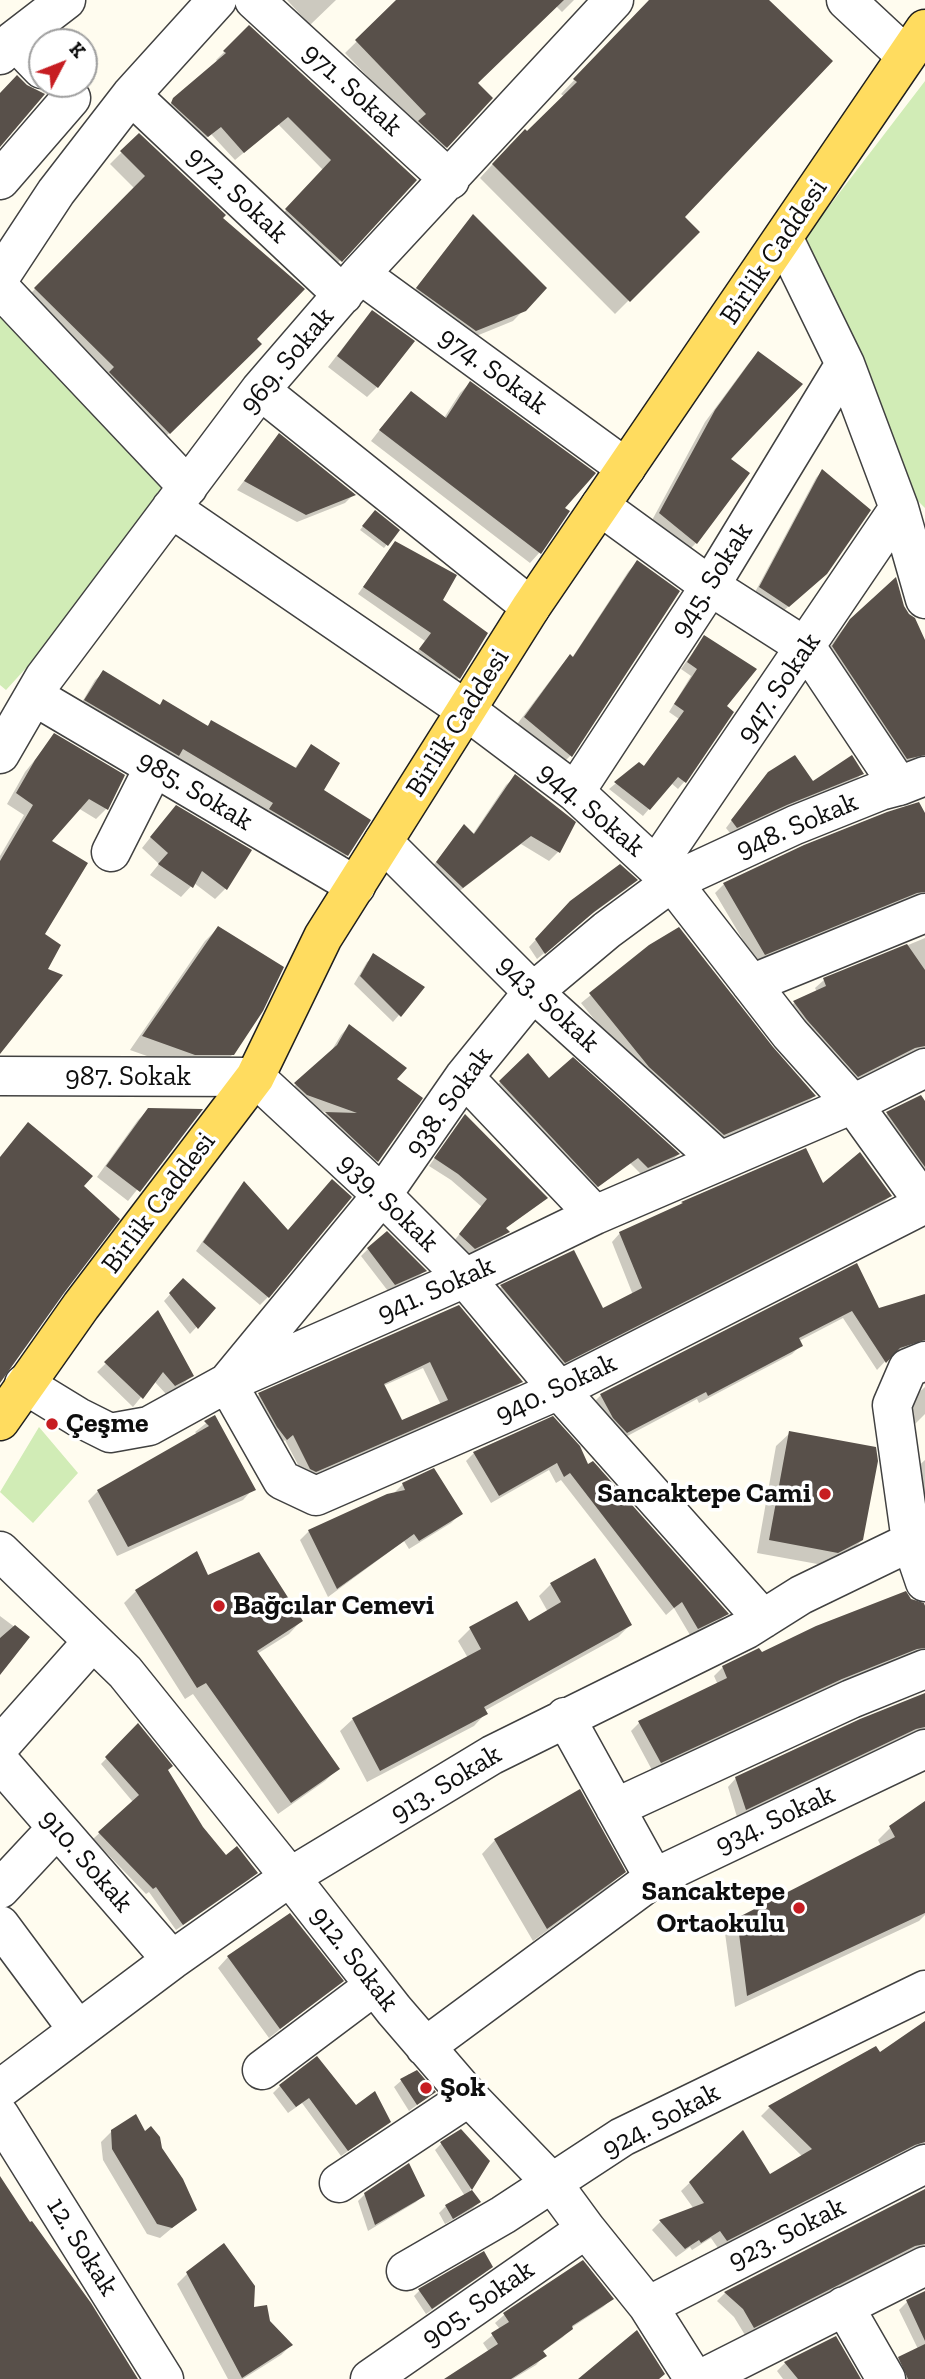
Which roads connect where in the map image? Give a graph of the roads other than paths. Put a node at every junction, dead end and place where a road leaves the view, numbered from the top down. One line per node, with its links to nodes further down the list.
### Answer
1 (66, 0): 7 (street)
2 (217, 0): 9 (street)
3 (254, 0): 14 (street, 971. Sokak)
4 (614, 0): 14 (street, 969. Sokak)
5 (846, 0): 6 (street)
6 (915, 43): 15 (main road, Birlik Caddesi)
7 (7, 47): 8 (street)
8 (28, 60)
9 (131, 95): 12 (street); 17 (street, 972. Sokak)
10 (59, 98): 13 (street)
11 (71, 98): 12 (street)
12 (104, 131): 16 (street)
13 (0, 180)
14 (450, 180): 17 (street, 969. Sokak)
15 (784, 239): 19 (street); 21 (main road, Birlik Caddesi)
16 (0, 277)
17 (351, 285): 20 (street, 969. Sokak); 21 (street, 974. Sokak)
18 (0, 288): 22 (street, 944. Sokak)
19 (845, 364): 24 (street); 25 (street, 945. Sokak)
20 (260, 390): 22 (street, 969. Sokak); 27 (street)
21 (626, 468): 23 (main road, Birlik Caddesi)
22 (179, 498): 29 (street, 969. Sokak); 30 (street, 944. Sokak)
23 (600, 506): 25 (street); 27 (main road, Birlik Caddesi)
24 (900, 508): 26 (street); 28 (street, 947. Sokak)
25 (710, 586): 28 (street); 34 (street, 945. Sokak)
26 (925, 599)
27 (531, 607): 30 (main road, Birlik Caddesi)
28 (807, 648): 33 (street); 37 (street, 947. Sokak)
29 (34, 696): 31 (street, 969. Sokak); 32 (street, 985. Sokak)
30 (466, 710): 34 (street, 944. Sokak); 35 (main road, Birlik Caddesi)
31 (3, 739)
32 (154, 767): 36 (street); 38 (street, 985. Sokak)
33 (912, 781): 37 (street, 948. Sokak)
34 (575, 792): 37 (street, 944. Sokak)
35 (383, 842): 38 (main road, Birlik Caddesi); 41 (street, 943. Sokak)
36 (111, 852)
37 (664, 874): 40 (street, 944. Sokak); 41 (street, 938. Sokak)
38 (356, 886): 43 (main road, Birlik Caddesi)
39 (925, 913): 40 (street)
40 (751, 984): 46 (street, 944. Sokak)
41 (533, 992): 44 (street, 938. Sokak); 47 (street, 943. Sokak)
42 (925, 1068): 46 (street, 941. Sokak)
43 (255, 1077): 45 (street, 987. Sokak); 48 (street, 939. Sokak); 54 (main road, Birlik Caddesi)
44 (464, 1077): 48 (street, 938. Sokak); 50 (street)
45 (3, 1081)
46 (853, 1104): 47 (street, 941. Sokak); 49 (street, 944. Sokak)
47 (719, 1160): 50 (street, 941. Sokak)
48 (382, 1195): 51 (street, 939. Sokak); 53 (street, 938. Sokak)
49 (925, 1204): 55 (street, 940. Sokak)
50 (595, 1215): 51 (street, 941. Sokak)
51 (465, 1278): 53 (street, 941. Sokak); 55 (street, 939. Sokak)
52 (925, 1361): 57 (street)
53 (227, 1383): 54 (street, 941. Sokak); 55 (street, 940. Sokak)
54 (24, 1384): 56 (main road, Birlik Caddesi)
55 (559, 1390): 60 (street, 939. Sokak)
56 (0, 1421)
57 (918, 1538): 59 (street); 60 (street, 913. Sokak)
58 (0, 1551): 61 (street, 912. Sokak)
59 (925, 1582)
60 (764, 1619): 63 (street, 913. Sokak)
61 (93, 1641): 64 (street); 69 (street, 912. Sokak)
62 (925, 1669): 67 (street)
63 (565, 1717): 67 (street); 69 (street, 913. Sokak)
64 (0, 1746)
65 (925, 1749): 70 (street, 934. Sokak)
66 (0, 1762): 68 (street, 910. Sokak)
67 (615, 1808): 70 (street)
68 (57, 1828): 71 (street); 73 (street, 910. Sokak)
69 (290, 1877): 73 (street, 913. Sokak); 74 (street, 912. Sokak)
70 (654, 1878): 77 (street, 934. Sokak)
71 (0, 1889)
72 (0, 1925): 76 (street)
73 (172, 1960): 76 (street, 913. Sokak)
74 (374, 1986): 77 (street, 912. Sokak); 78 (street)
75 (925, 1990): 84 (street, 924. Sokak)
76 (78, 2030): 79 (street, 913. Sokak)
77 (425, 2047): 80 (street, 912. Sokak)
78 (262, 2070)
79 (0, 2089)
80 (469, 2097): 83 (street); 84 (street, 912. Sokak)
81 (0, 2116): 90 (street, 12. Sokak)
82 (925, 2164): 88 (street, 923. Sokak)
83 (340, 2183)
84 (553, 2184): 85 (street, 912. Sokak); 87 (street, 924. Sokak)
85 (586, 2229): 88 (street, 912. Sokak); 91 (street, 905. Sokak)
86 (925, 2266): 89 (street)
87 (406, 2271)
88 (648, 2306): 92 (street, 912. Sokak)
89 (844, 2306): 93 (street); 94 (street)
90 (163, 2378)
91 (370, 2379)
92 (694, 2379)
93 (701, 2379)
94 (886, 2379)

